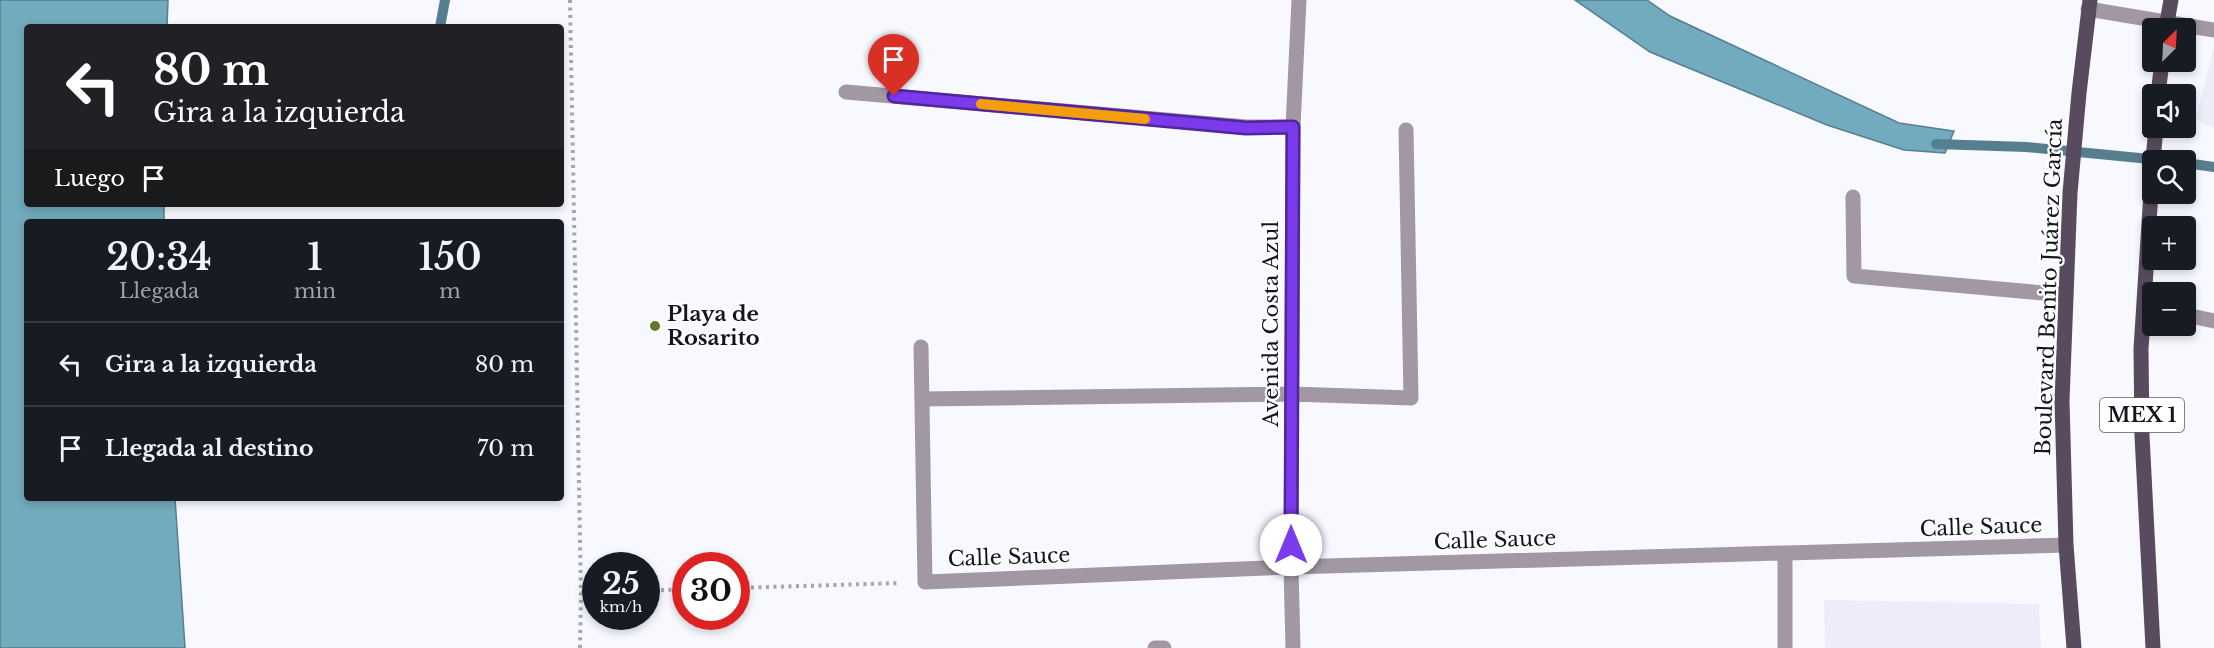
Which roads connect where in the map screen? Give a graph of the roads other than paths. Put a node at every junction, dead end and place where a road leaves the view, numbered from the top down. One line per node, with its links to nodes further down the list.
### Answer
1 (1299, 0): 9 (street, Avenida Costa Azul)
2 (2171, 0): 5 (main road)
3 (2089, 4): 4 (street); 14 (main road, Boulevard Benito Juárez García)
4 (2142, 18)
5 (2168, 18)
6 (2196, 28): 7 (street)
7 (2214, 30)
8 (846, 92): 9 (street)
9 (1293, 127): 19 (street, Avenida Costa Azul)
10 (1406, 130): 19 (street)
11 (1853, 197): 14 (street)
12 (2151, 204): 13 (main road, MEX 1)
13 (2149, 282)
14 (2066, 295): 21 (main road, Boulevard Benito Juárez García)
15 (2196, 317): 16 (street)
16 (2214, 321)
17 (2143, 336): 29 (main road, MEX 1)
18 (921, 347): 20 (street)
19 (1292, 394): 20 (street); 23 (street, Avenida Costa Azul)
20 (922, 399): 23 (street, Calle Sauce)
21 (2066, 545): 22 (street, Calle Sauce); 28 (main road, Boulevard Benito Juárez García)
22 (1785, 553): 23 (street, Calle Sauce); 27 (street)
23 (1291, 567): 26 (street, Avenida Costa Azul)
24 (1155, 648): 25 (street)
25 (1164, 648)
26 (1293, 648)
27 (1785, 648)
28 (2074, 648)
29 (2153, 648)

